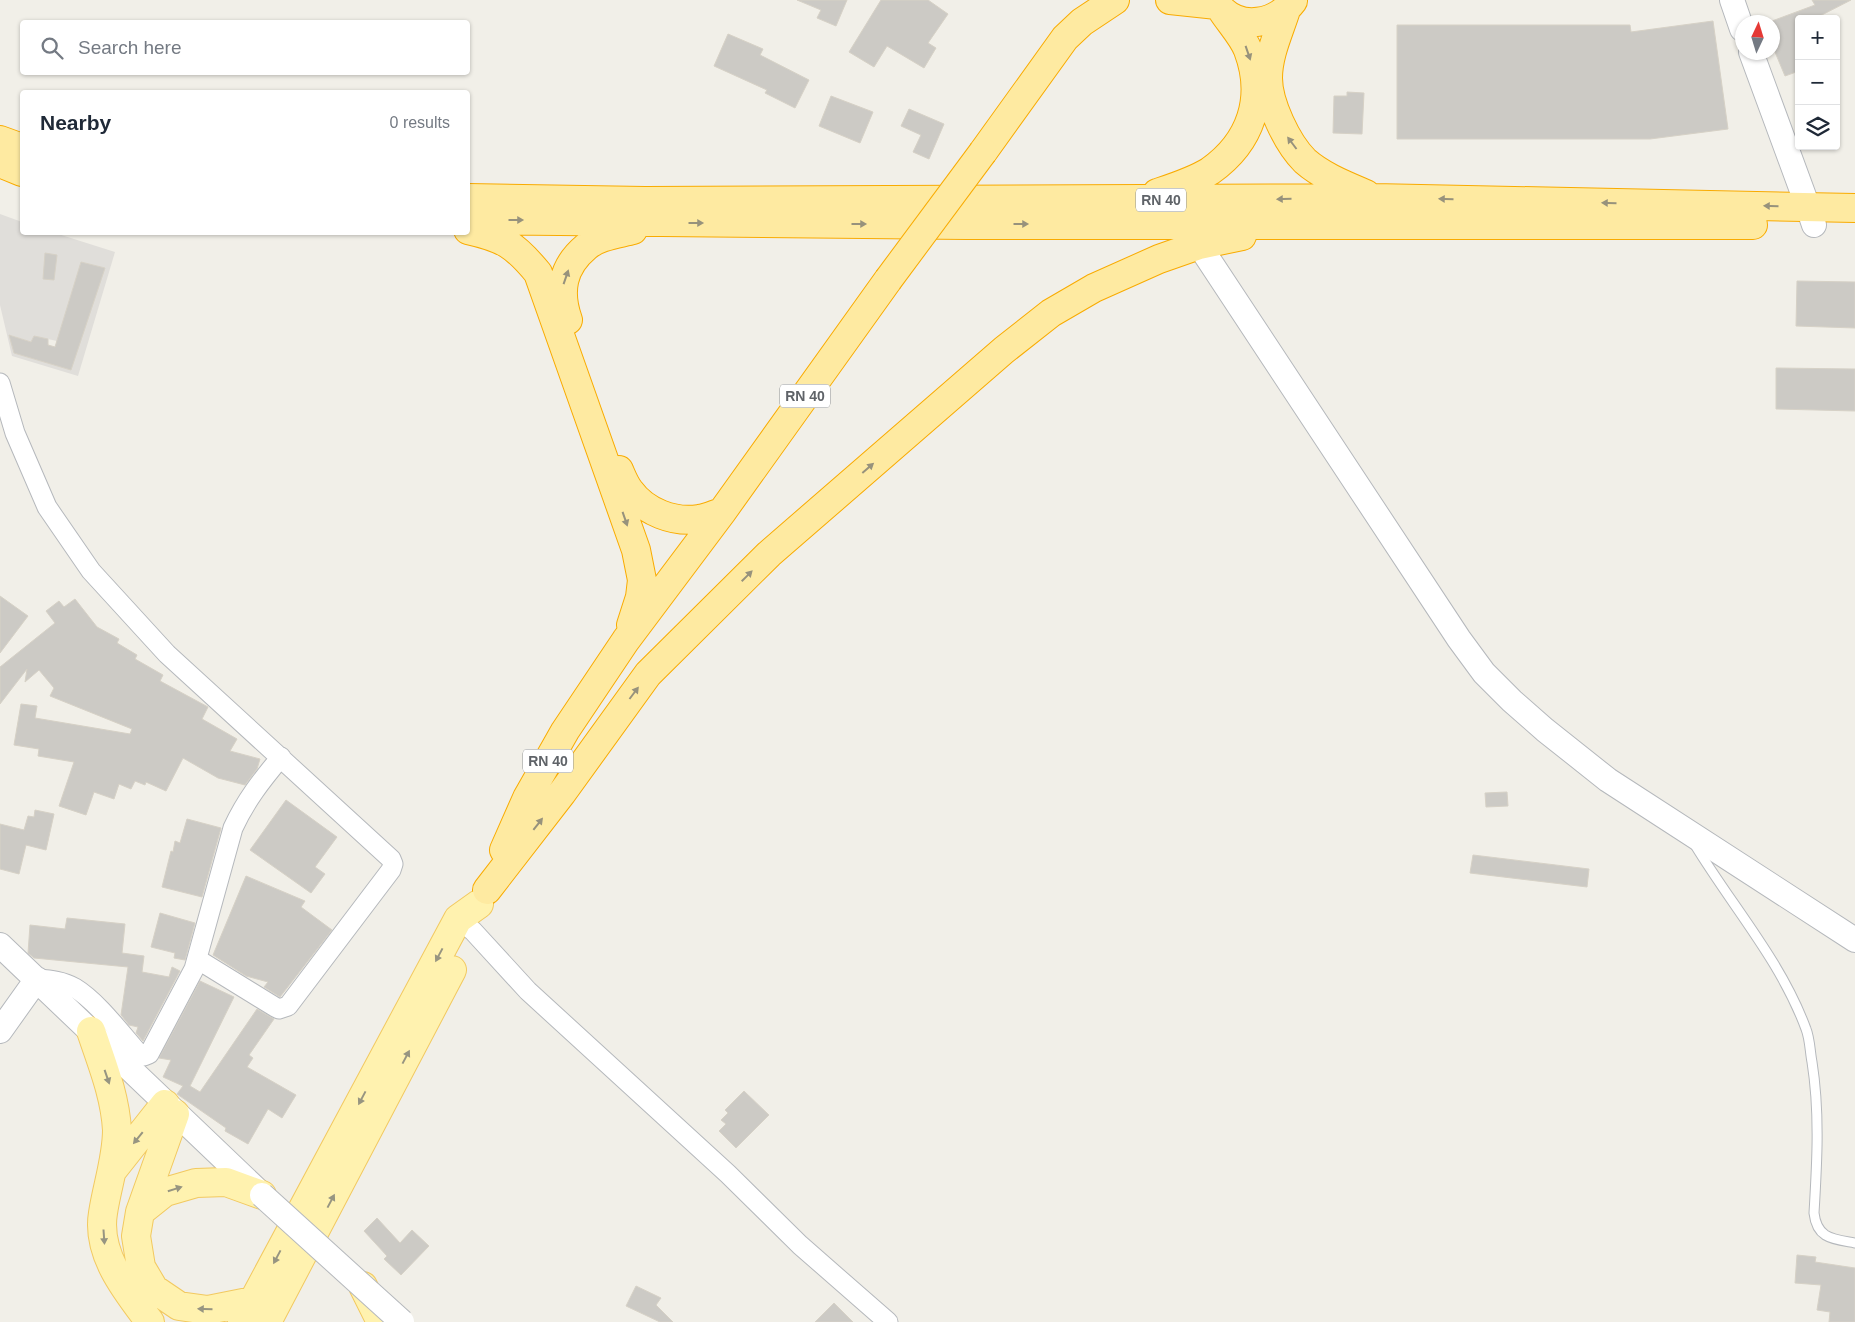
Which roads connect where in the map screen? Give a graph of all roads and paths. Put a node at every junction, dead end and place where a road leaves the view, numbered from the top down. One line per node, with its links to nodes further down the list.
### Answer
1 (1115, 0): 24 (highway, RN 40, bridge)
2 (1170, 0): 5 (highway)
3 (1732, 0): 6 (street)
4 (1290, 5): 5 (highway); 13 (highway, one-way to 4)
5 (1218, 6): 14 (highway, one-way to 14)
6 (1737, 15)
7 (1754, 60): 16 (street)
8 (0, 140): 9 (highway)
9 (20, 147)
10 (0, 163): 11 (highway)
11 (20, 171)
12 (470, 198): 14 (highway, RN 40)
13 (1374, 198): 14 (highway, RN 40, one-way to 14); 16 (highway, RN 40, one-way to 13)
14 (1138, 200)
15 (1855, 208): 16 (highway, RN 40)
16 (1811, 216): 19 (highway, RN 40); 20 (highway, RN 40)
17 (470, 220): 18 (highway, RN 40, one-way to 18)
18 (668, 222): 19 (highway, RN 40, one-way to 19); 24 (highway, one-way to 18)
19 (1319, 225): 22 (highway)
20 (1855, 227)
21 (470, 231): 25 (highway, one-way to 25)
22 (1199, 245): 27 (street); 28 (highway, one-way to 22)
23 (0, 383): 26 (street)
24 (722, 512): 25 (highway, RN 40)
25 (626, 640): 28 (highway, RN 40)
26 (280, 757): 31 (street); 31 (street)
27 (1685, 830): 29 (street); 39 (lane)
28 (474, 911): 41 (main road); 45 (street)
29 (1855, 940)
30 (0, 945): 32 (street)
31 (197, 959): 32 (street)
32 (37, 979): 33 (street); 34 (street)
33 (0, 1031)
34 (91, 1031): 35 (street); 36 (main road, one-way to 36)
35 (170, 1109): 36 (main road, one-way to 36); 37 (street); 38 (main road)
36 (111, 1172): 42 (main road, one-way to 42)
37 (262, 1195): 38 (main road, one-way to 37); 40 (street, bridge)
38 (140, 1212): 41 (main road, one-way to 38)
39 (1855, 1243)
40 (363, 1286): 43 (main road); 44 (street, bridge)
41 (261, 1316)
42 (150, 1322)
43 (381, 1322)
44 (402, 1322)
45 (888, 1322)

